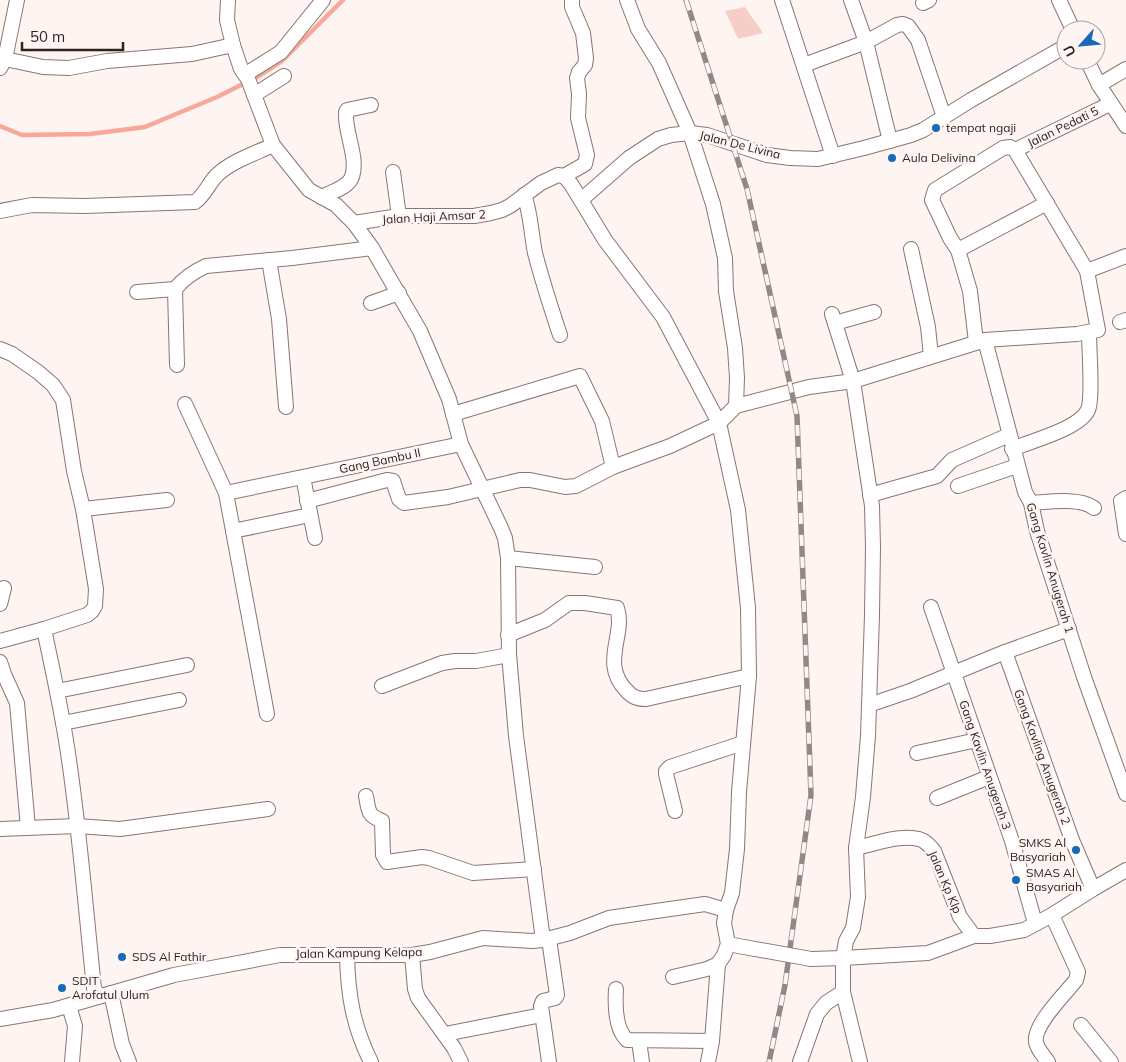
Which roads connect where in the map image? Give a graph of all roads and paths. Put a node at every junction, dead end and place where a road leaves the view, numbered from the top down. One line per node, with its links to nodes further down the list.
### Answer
1 (17, 0): 13 (street)
2 (228, 0): 11 (street)
3 (322, 0): 18 (street)
4 (572, 0): 30 (street, Jalan Haji Amsar 2)
5 (627, 0): 24 (street)
6 (782, 0): 14 (street)
7 (851, 0): 10 (street)
8 (1058, 0): 9 (street)
9 (1068, 20)
10 (866, 42): 14 (street); 22 (street); 25 (street)
11 (233, 45): 13 (street); 18 (street)
12 (1056, 52): 22 (street, Jalan De Livina)
13 (3, 64)
14 (804, 65): 28 (street)
15 (1126, 69): 19 (street)
16 (1092, 70): 19 (street)
17 (284, 76): 18 (street)
18 (249, 84): 26 (street)
19 (1099, 85): 20 (street)
20 (1110, 104): 23 (street); 27 (street, Jalan Pedati 5)
21 (371, 106): 32 (street)
22 (944, 117): 25 (street, Jalan De Livina)
23 (1126, 126)
24 (690, 133): 28 (street, Jalan De Livina); 33 (street, Jalan De Livina); 57 (street)
25 (890, 140): 28 (street, Jalan De Livina)
26 (273, 145): 32 (street); 35 (street)
27 (1015, 150): 34 (street); 40 (street, Jalan Pedati 5)
28 (833, 156)
29 (393, 172): 36 (street)
30 (564, 176): 31 (street, Jalan Haji Amsar 2); 33 (street)
31 (524, 196): 36 (street, Jalan Haji Amsar 2); 50 (street)
32 (321, 197): 37 (street)
33 (581, 200): 60 (street)
34 (1047, 203): 40 (street); 43 (street)
35 (0, 211)
36 (399, 216): 37 (street, Jalan Haji Amsar 2)
37 (354, 224): 38 (street)
38 (372, 248): 42 (street); 46 (street)
39 (911, 250): 53 (street)
40 (958, 250): 51 (street, Gang Kavlin Anugerah 1)
41 (1126, 256): 43 (street)
42 (269, 260): 44 (street); 58 (street)
43 (1087, 271): 49 (street)
44 (175, 289): 45 (street); 54 (street)
45 (138, 292)
46 (398, 293): 47 (street); 59 (street)
47 (370, 303)
48 (874, 312): 55 (street)
49 (1088, 333): 51 (street); 61 (street)
50 (560, 335)
51 (981, 341): 53 (street); 61 (street, Gang Kavlin Anugerah 1)
52 (0, 349): 75 (street)
53 (931, 356): 55 (street)
54 (177, 365)
55 (853, 381): 57 (street); 69 (street)
56 (185, 404): 68 (street)
57 (736, 406): 60 (street)
58 (286, 407)
59 (453, 414): 62 (street); 64 (street)
60 (719, 423): 64 (street); 93 (street)
61 (1011, 442): 63 (street, Gang Kavlin Anugerah 1); 69 (street)
62 (461, 444): 65 (street, Gang Bambu II); 67 (street)
63 (1017, 466): 66 (street); 72 (street, Gang Kavlin Anugerah 1)
64 (613, 467): 67 (street)
65 (301, 478): 68 (street, Gang Bambu II); 73 (street)
66 (958, 486)
67 (484, 489): 73 (street); 79 (street)
68 (226, 493): 76 (street)
69 (870, 495): 97 (street)
70 (1126, 498): 77 (street)
71 (167, 500): 75 (street)
72 (1031, 503): 74 (street); 85 (street, Gang Kavlin Anugerah 1)
73 (308, 508): 76 (street); 78 (street)
74 (1094, 508)
75 (83, 509): 84 (street)
76 (233, 531): 98 (street)
77 (1126, 534)
78 (315, 538)
79 (508, 558): 80 (street); 86 (street)
80 (596, 566)
81 (4, 588): 82 (street)
82 (0, 604)
83 (931, 607): 92 (street, Gang Kavlin Anugerah 3)
84 (44, 629): 87 (street); 95 (street)
85 (1069, 629): 88 (street); 104 (street, Gang Kavlin Anugerah 1)
86 (508, 635): 89 (street); 93 (street)
87 (0, 641)
88 (1005, 652): 92 (street); 115 (street, Gang Kavling Anugerah 2)
89 (509, 655): 94 (street); 113 (street)
90 (0, 662): 110 (street)
91 (187, 665): 95 (street)
92 (953, 673): 97 (street); 100 (street, Gang Kavlin Anugerah 3)
93 (749, 676): 101 (street)
94 (382, 686)
95 (57, 691): 99 (street)
96 (179, 700): 99 (street)
97 (869, 705): 112 (street)
98 (267, 714)
99 (63, 723): 109 (street)
100 (977, 740): 102 (street); 103 (street, Gang Kavlin Anugerah 3)
101 (743, 743): 108 (street); 116 (street)
102 (917, 753)
103 (988, 777): 106 (street); 118 (street, Gang Kavlin Anugerah 3)
104 (1126, 794)
105 (366, 796): 113 (street)
106 (936, 798)
107 (268, 809): 109 (street)
108 (675, 812)
109 (78, 826): 110 (street); 129 (street)
110 (28, 828): 111 (street)
111 (0, 830)
112 (856, 848): 119 (street, Jalan Kp Klp); 124 (street)
113 (534, 869): 120 (street)
114 (1126, 870): 115 (street)
115 (1093, 888): 117 (street)
116 (726, 910): 120 (street, Jalan Kampung Kelapa); 121 (street)
117 (1052, 915): 118 (street); 146 (street)
118 (1035, 923): 119 (street)
119 (974, 936): 124 (street)
120 (546, 939): 122 (street, Jalan Kampung Kelapa); 131 (street)
121 (728, 944): 124 (street, bridge); 125 (street)
122 (412, 955): 123 (street, Jalan Kampung Kelapa); 134 (street)
123 (347, 956): 129 (street, Jalan Kampung Kelapa); 139 (street)
124 (843, 958): 128 (street)
125 (718, 964): 126 (street); 136 (street)
126 (673, 977)
127 (616, 989): 135 (street)
128 (843, 992): 144 (street); 145 (street)
129 (104, 994): 130 (street, Jalan Kampung Kelapa); 138 (street)
130 (69, 1006): 132 (street, Jalan Kampung Kelapa); 137 (street)
131 (542, 1015): 134 (street); 141 (street)
132 (0, 1019)
133 (1081, 1024): 147 (street)
134 (444, 1034): 140 (street)
135 (639, 1041): 136 (street); 142 (street)
136 (712, 1041): 143 (street)
137 (72, 1062)
138 (129, 1062)
139 (371, 1062)
140 (461, 1062)
141 (549, 1062)
142 (642, 1062)
143 (708, 1062)
144 (800, 1062)
145 (860, 1062)
146 (1048, 1062)
147 (1111, 1062)

